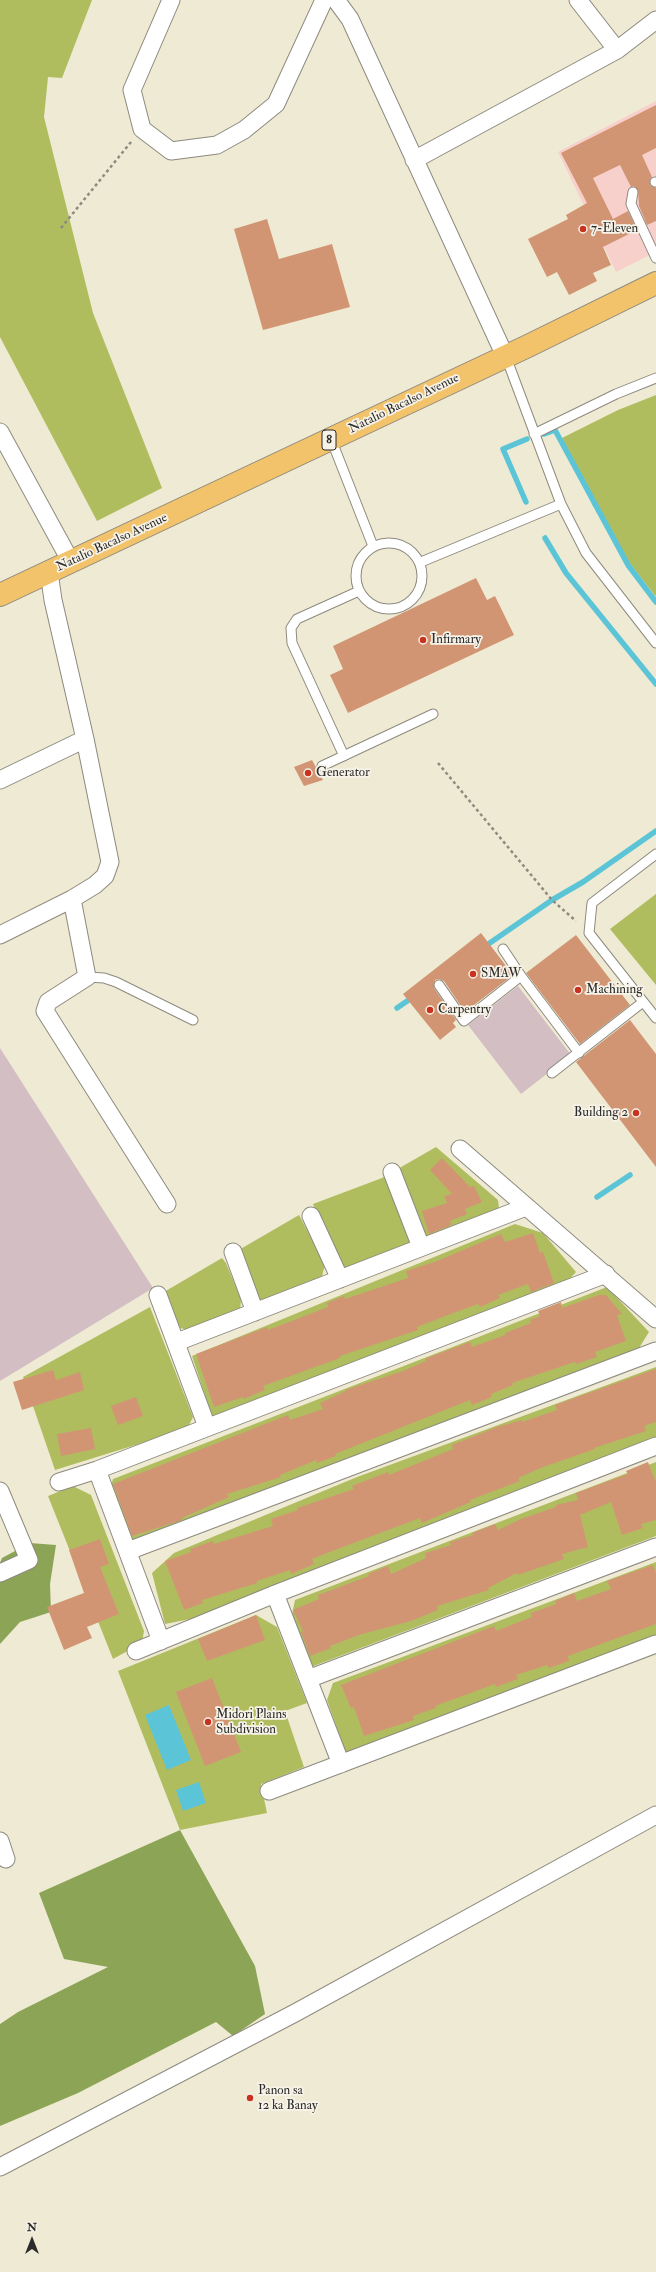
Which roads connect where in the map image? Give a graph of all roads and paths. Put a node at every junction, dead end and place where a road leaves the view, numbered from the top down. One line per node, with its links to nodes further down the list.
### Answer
1 (171, 0): 7 (street)
2 (324, 0): 7 (street)
3 (336, 0): 8 (street)
4 (578, 0): 6 (street)
5 (656, 20): 6 (street)
6 (617, 50): 8 (street)
7 (142, 129): 10 (path)
8 (414, 160): 13 (street)
9 (633, 192): 11 (lane)
10 (61, 228)
11 (656, 258)
12 (656, 283): 13 (highway, Natalio Bacalso Avenue / 8)
13 (505, 356): 16 (lane); 17 (highway, Natalio Bacalso Avenue / 8)
14 (656, 378): 16 (lane)
15 (0, 432): 20 (street)
16 (534, 434): 18 (lane)
17 (331, 439): 19 (lane); 20 (highway, Natalio Bacalso Avenue / 8)
18 (561, 504): 21 (lane); 25 (lane)
19 (373, 546): 21 (lane); 23 (lane)
20 (71, 562): 22 (highway, Natalio Bacalso Avenue / 8)
21 (421, 562): 23 (lane)
22 (49, 572): 24 (highway, Natalio Bacalso Avenue / 8); 27 (street)
23 (359, 591): 28 (lane)
24 (0, 595)
25 (656, 643)
26 (433, 714): 28 (lane)
27 (86, 739): 31 (street); 33 (street)
28 (344, 756): 30 (lane)
29 (438, 764): 34 (path)
30 (322, 766)
31 (0, 780)
32 (656, 854): 34 (lane)
33 (72, 899): 35 (street); 38 (street)
34 (589, 933): 40 (lane)
35 (0, 935)
36 (503, 949): 37 (lane)
37 (521, 976): 39 (lane); 43 (lane)
38 (87, 977): 42 (lane); 47 (street)
39 (439, 986)
40 (643, 1002): 41 (lane); 43 (lane)
41 (656, 1018)
42 (193, 1020)
43 (579, 1053): 44 (lane)
44 (552, 1073)
45 (460, 1149): 48 (street)
46 (392, 1172): 50 (street)
47 (167, 1204)
48 (526, 1207): 50 (street); 52 (street)
49 (311, 1216): 53 (street)
50 (421, 1247): 53 (street)
51 (233, 1252): 55 (street)
52 (606, 1274): 56 (street); 59 (street)
53 (340, 1279): 55 (street)
54 (158, 1295): 57 (street)
55 (255, 1312): 57 (street)
56 (656, 1319)
57 (177, 1342): 59 (street)
58 (656, 1351): 65 (street)
59 (207, 1427): 61 (street)
60 (656, 1446): 67 (street)
61 (97, 1470): 62 (street); 65 (street)
62 (59, 1482)
63 (0, 1491): 66 (street)
64 (656, 1547): 71 (street)
65 (128, 1551): 68 (street)
66 (0, 1573)
67 (275, 1594): 68 (street); 71 (street)
68 (161, 1641): 70 (street)
69 (656, 1644): 72 (street)
70 (136, 1651)
71 (308, 1679): 72 (street)
72 (341, 1764): 73 (street)
73 (269, 1791)
74 (656, 1815): 77 (street)
75 (0, 1841): 76 (street)
76 (6, 1859)
77 (0, 2167)

